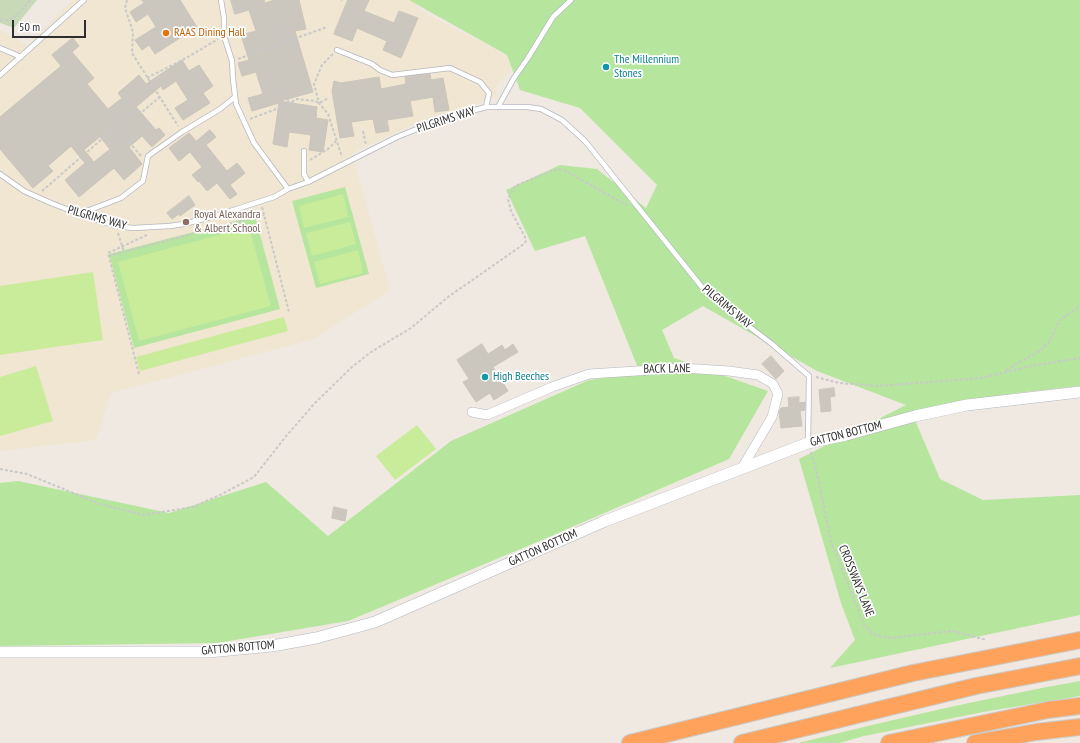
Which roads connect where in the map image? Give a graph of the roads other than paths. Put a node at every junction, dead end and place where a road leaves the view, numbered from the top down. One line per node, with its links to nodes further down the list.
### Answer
1 (84, 0): 6 (lane)
2 (221, 0): 8 (lane)
3 (571, 0): 10 (lane)
4 (0, 48): 6 (lane)
5 (337, 50): 9 (lane)
6 (20, 57): 7 (lane)
7 (0, 75)
8 (235, 97): 14 (lane); 15 (lane)
9 (486, 107): 10 (lane, PILGRIMS WAY); 13 (lane, PILGRIMS WAY)
10 (498, 107): 18 (lane, PILGRIMS WAY)
11 (304, 151): 13 (lane)
12 (0, 174): 15 (lane, PILGRIMS WAY)
13 (308, 182): 14 (lane, PILGRIMS WAY)
14 (288, 189): 15 (lane, PILGRIMS WAY)
15 (79, 214)
16 (1080, 392): 18 (street, GATTON BOTTOM)
17 (472, 412): 19 (street, BACK LANE)
18 (808, 443): 19 (street, GATTON BOTTOM)
19 (742, 468): 21 (street, GATTON BOTTOM)
20 (1080, 640): 25 (highway)
21 (0, 652)
22 (1080, 666): 26 (highway)
23 (1080, 706): 27 (highway)
24 (1080, 727): 28 (highway)
25 (630, 743)
26 (742, 743)
27 (889, 743)
28 (975, 743)

